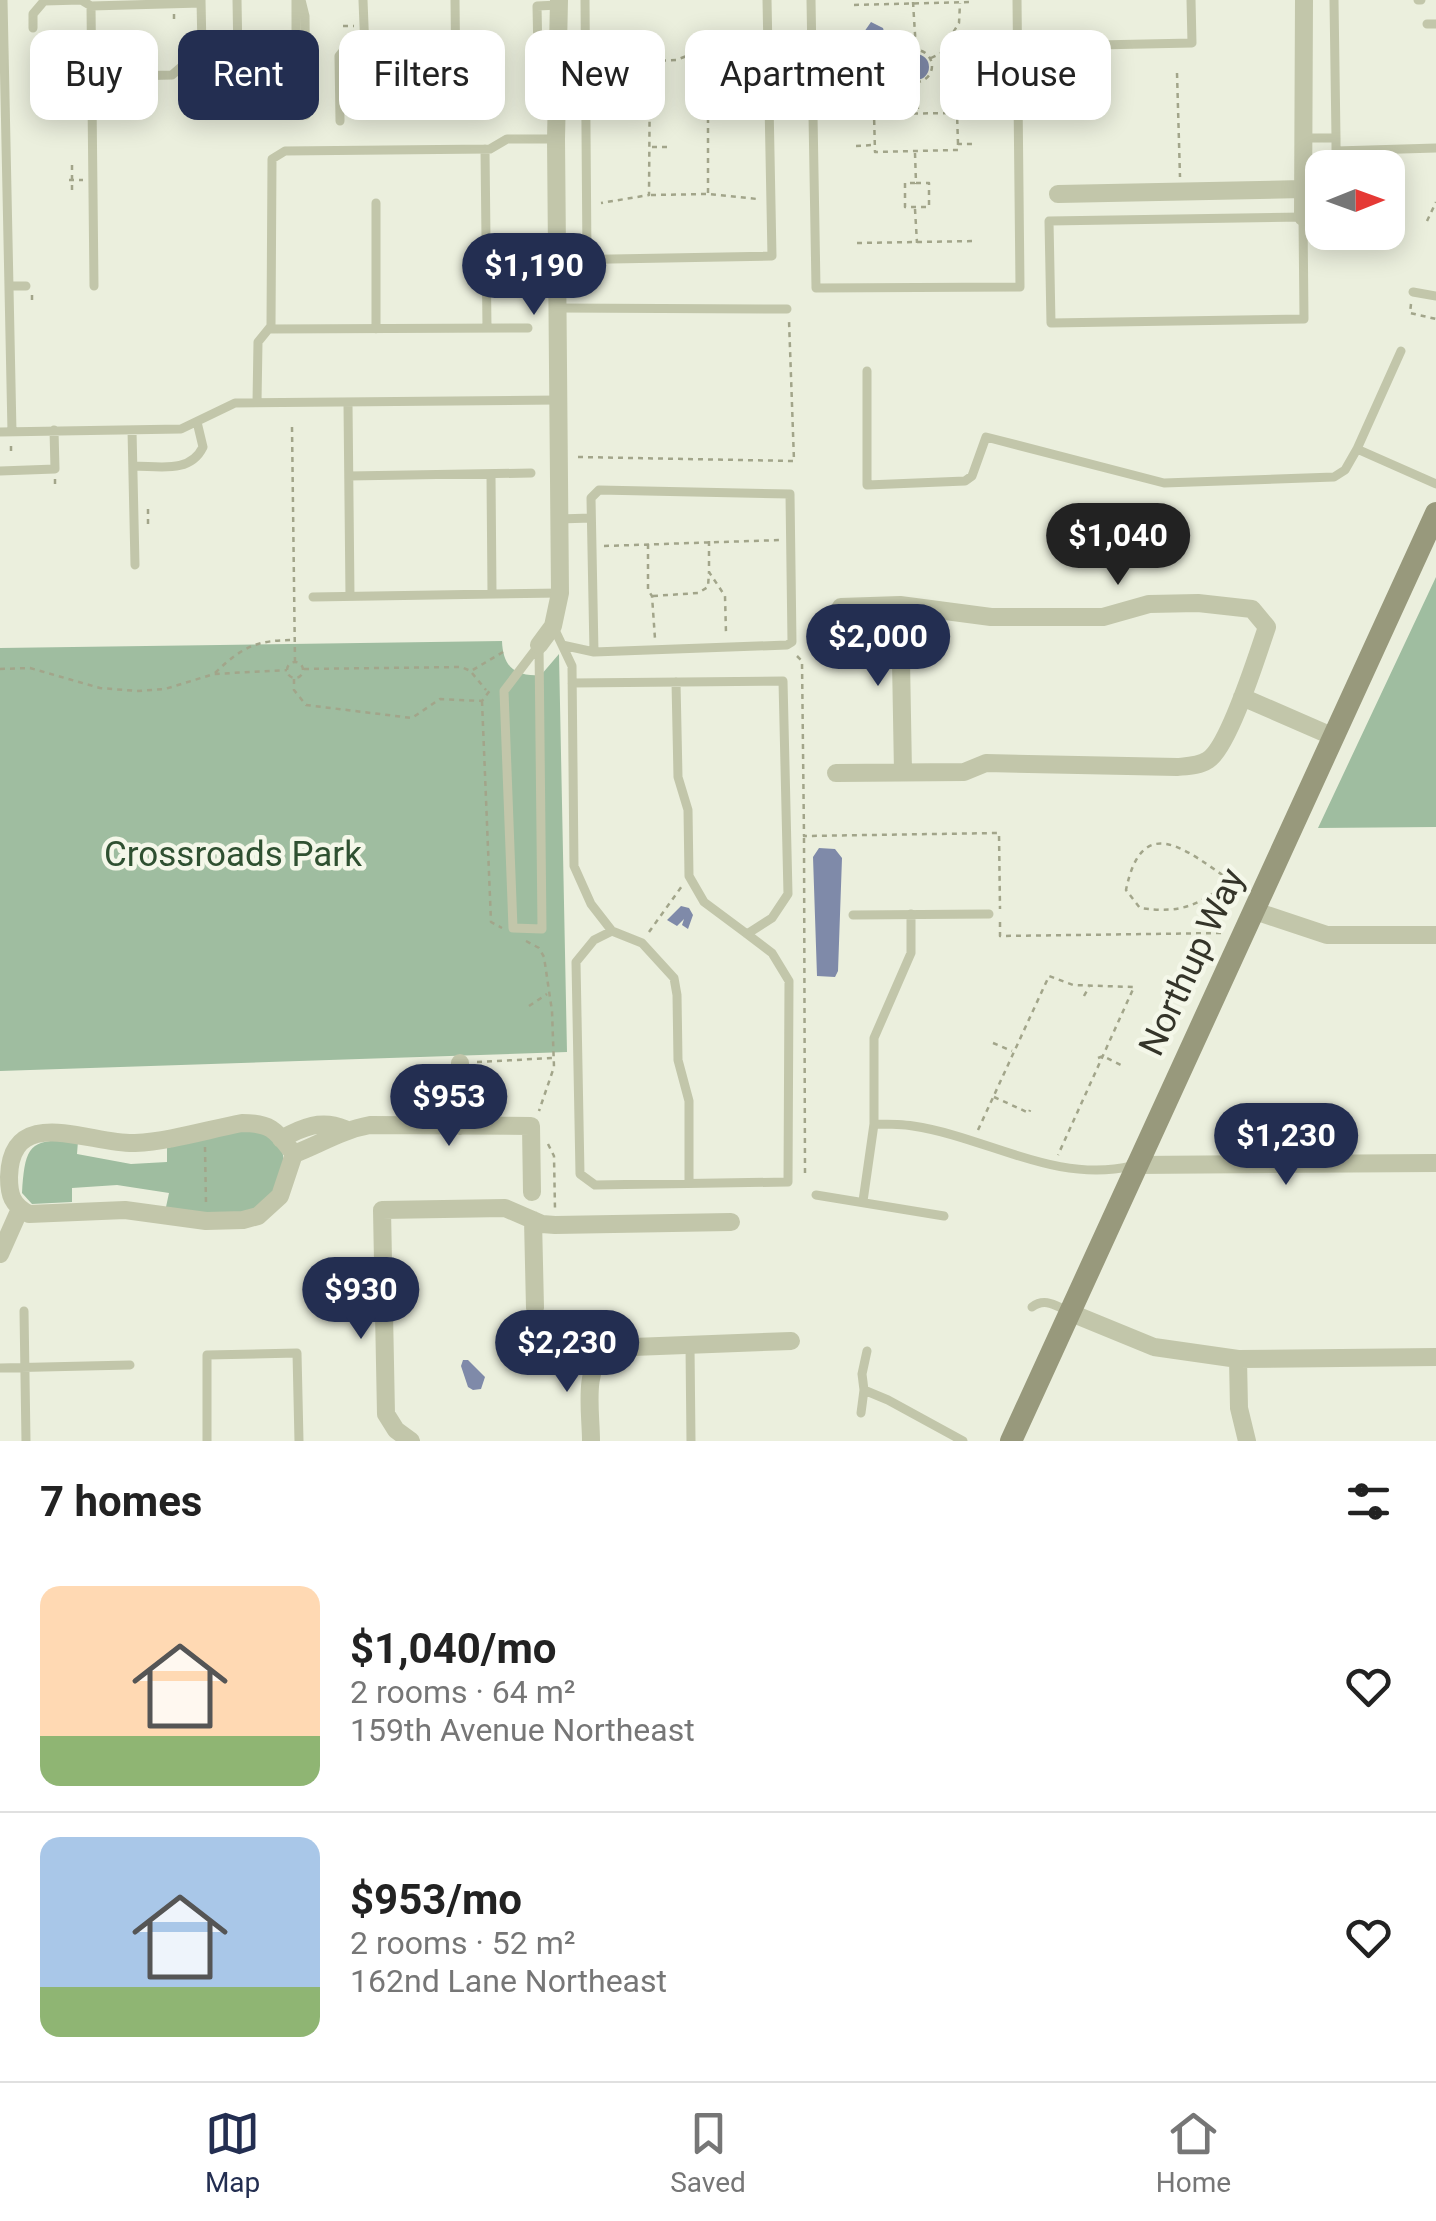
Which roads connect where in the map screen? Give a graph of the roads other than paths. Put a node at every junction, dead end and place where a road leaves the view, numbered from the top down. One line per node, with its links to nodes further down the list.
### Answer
1 (3, 0): 28 (lane)
2 (237, 0): 18 (lane)
3 (299, 0): 19 (lane); 20 (lane)
4 (363, 0): 21 (lane)
5 (455, 0): 22 (lane)
6 (585, 0): 37 (lane)
7 (768, 0): 37 (lane)
8 (811, 0): 9 (lane)
9 (1016, 0)
10 (1191, 0): 23 (lane)
11 (1304, 0): 26 (street)
12 (1334, 0): 27 (lane)
13 (201, 1): 15 (lane); 24 (lane)
14 (559, 2): 29 (street)
15 (90, 6): 16 (lane); 17 (lane)
16 (33, 28)
17 (90, 30)
18 (238, 30)
19 (298, 30)
20 (305, 30)
21 (364, 30)
22 (456, 30)
23 (1111, 45)
24 (158, 75)
25 (92, 120): 39 (lane)
26 (1304, 138): 27 (lane); 32 (street)
27 (1336, 138): 30 (lane)
28 (2, 139): 38 (lane)
29 (556, 139): 31 (lane); 36 (street)
30 (1436, 148)
31 (485, 149): 46 (lane); 48 (lane)
32 (1303, 189): 33 (street); 35 (street)
33 (1058, 194)
34 (376, 203): 45 (lane)
35 (1303, 217): 35 (lane)
36 (557, 260): 37 (lane); 43 (street)
37 (587, 260)
38 (8, 286): 40 (lane); 58 (lane)
39 (94, 286)
40 (29, 290)
41 (1413, 292): 42 (lane)
42 (1436, 296)
43 (558, 308): 44 (lane); 51 (street)
44 (786, 309)
45 (376, 328): 46 (lane); 48 (lane)
46 (486, 328): 47 (lane)
47 (528, 328)
48 (269, 329): 52 (lane)
49 (1401, 351): 59 (lane)
50 (866, 371): 59 (lane)
51 (558, 400): 53 (lane); 67 (street)
52 (257, 402): 53 (lane); 54 (lane)
53 (348, 404): 64 (lane)
54 (197, 422): 56 (lane); 60 (lane)
55 (54, 430): 56 (lane); 58 (lane); 61 (lane)
56 (132, 430): 60 (lane)
57 (0, 432): 58 (lane)
58 (12, 432)
59 (1357, 449): 65 (lane)
60 (132, 466): 69 (lane)
61 (0, 471)
62 (491, 474): 63 (lane); 64 (lane); 70 (lane)
63 (530, 474)
64 (348, 476): 72 (lane)
65 (1436, 484)
66 (1436, 512): 83 (street, Northup Way)
67 (560, 518): 68 (lane); 71 (street)
68 (591, 518): 79 (lane); 79 (lane)
69 (134, 565)
70 (492, 593): 71 (lane); 72 (lane)
71 (560, 593): 76 (street)
72 (350, 596): 73 (lane)
73 (313, 597)
74 (900, 605): 75 (street); 82 (street); 85 (street)
75 (841, 606)
76 (553, 626): 77 (lane); 78 (street)
77 (562, 645): 79 (lane); 81 (lane)
78 (539, 646): 78 (lane)
79 (594, 652)
80 (676, 682): 81 (lane); 91 (lane); 91 (lane)
81 (572, 683): 90 (lane)
82 (1242, 698): 83 (street); 85 (street)
83 (1334, 737): 86 (street, Northup Way)
84 (836, 772): 85 (street)
85 (903, 772)
86 (1255, 911): 92 (street); 100 (street, Northup Way)
87 (911, 914): 88 (lane); 89 (lane); 94 (lane)
88 (989, 914)
89 (854, 915)
90 (612, 931): 101 (lane); 101 (lane)
91 (746, 934): 101 (lane)
92 (1436, 936)
93 (460, 1063): 95 (street)
94 (874, 1124): 100 (lane); 104 (lane)
95 (460, 1126): 96 (street); 102 (street)
96 (345, 1129): 97 (street); 98 (street)
97 (282, 1139): 98 (street); 105 (street)
98 (294, 1154): 105 (street)
99 (1436, 1164): 100 (street)
100 (1135, 1166): 113 (street, Northup Way)
101 (689, 1183)
102 (532, 1192)
103 (816, 1195): 104 (lane)
104 (862, 1201): 106 (lane)
105 (20, 1209): 109 (street)
106 (944, 1216)
107 (532, 1220): 108 (street); 111 (street); 128 (street)
108 (731, 1222)
109 (0, 1254)
110 (1032, 1307): 113 (lane)
111 (535, 1308)
112 (24, 1311): 120 (lane)
113 (1071, 1312): 118 (street); 124 (street, Northup Way)
114 (791, 1341): 115 (street)
115 (690, 1343): 129 (street); 130 (lane)
116 (867, 1350): 122 (lane)
117 (1436, 1357): 118 (street)
118 (1238, 1359): 132 (street)
119 (130, 1365): 120 (lane)
120 (24, 1367): 121 (lane); 125 (lane)
121 (0, 1368)
122 (864, 1390): 123 (lane); 131 (lane)
123 (861, 1414)
124 (1015, 1440)
125 (26, 1441)
126 (207, 1441): 127 (lane)
127 (298, 1441)
128 (411, 1441)
129 (591, 1441)
130 (691, 1441)
131 (964, 1441)
132 (1248, 1441)

